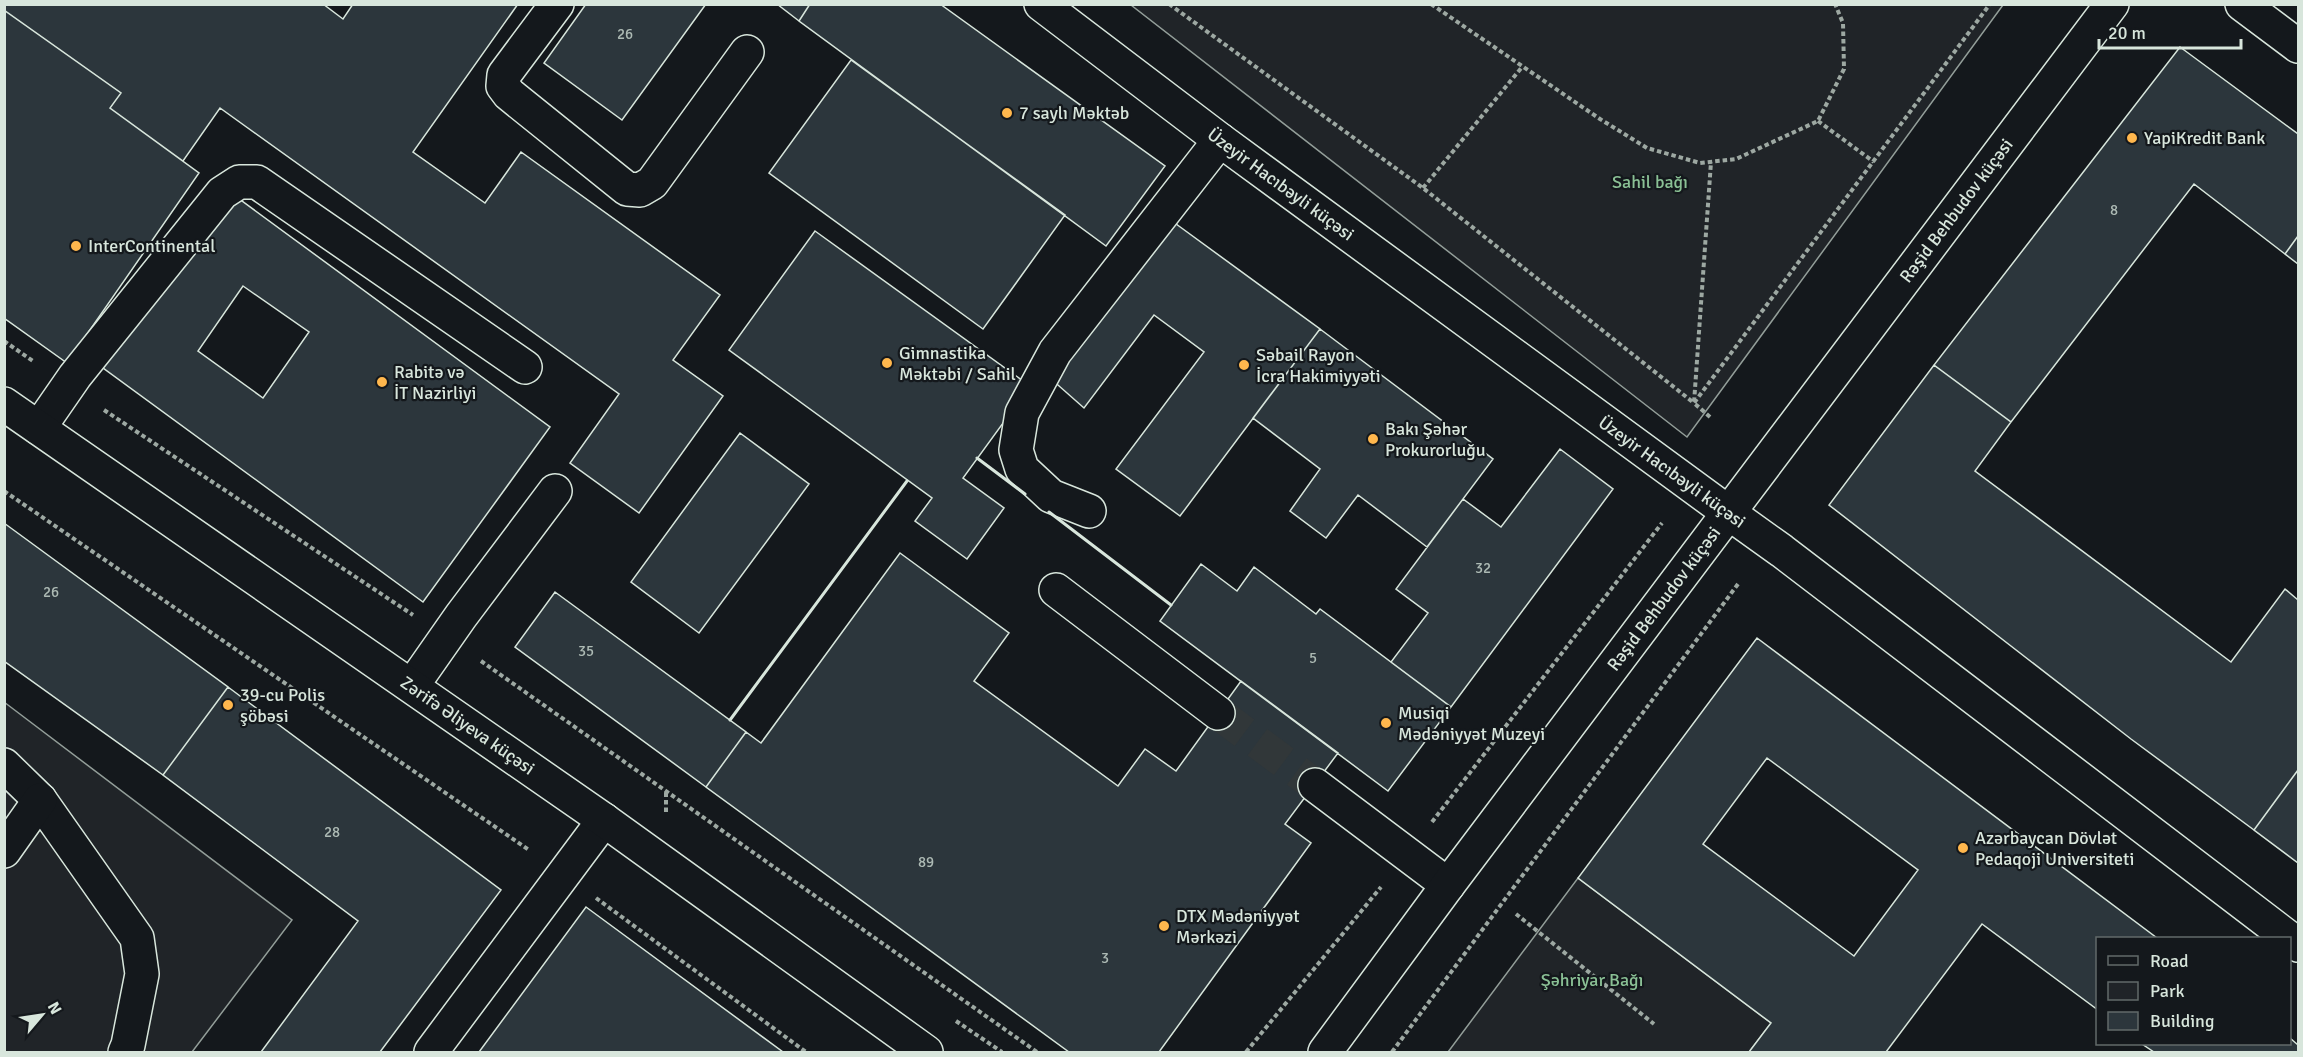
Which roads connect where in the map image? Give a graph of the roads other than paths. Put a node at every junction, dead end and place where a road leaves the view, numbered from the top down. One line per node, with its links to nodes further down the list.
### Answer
1 (557, 4): 6 (main road)
2 (1041, 4): 7 (main road, Üzeyir Hacıbəyli küçəsi)
3 (2112, 4): 13 (main road, Rəşid Behbudov küçəsi)
4 (2242, 4): 5 (main road)
5 (2298, 46)
6 (747, 52)
7 (1220, 140): 12 (main road); 13 (main road, Üzeyir Hacıbəyli küçəsi)
8 (525, 367): 10 (main road)
9 (5, 406): 10 (main road, Zərifə Əliyeva küçəsi)
10 (39, 428): 15 (main road, Zərifə Əliyeva küçəsi)
11 (555, 491): 15 (main road)
12 (1089, 511)
13 (1729, 513): 22 (main road, Rəşid Behbudov küçəsi); 23 (main road, Üzeyir Hacıbəyli küçəsi)
14 (1056, 590): 16 (main road)
15 (412, 686): 20 (main road, Zərifə Əliyeva küçəsi)
16 (1218, 713)
17 (4, 765): 19 (main road)
18 (1314, 785): 22 (main road)
19 (40, 800): 21 (main road); 24 (main road)
20 (604, 820): 25 (main road); 26 (main road, Zərifə Əliyeva küçəsi)
21 (4, 851)
22 (1448, 885): 27 (main road, Rəşid Behbudov küçəsi)
23 (2288, 937)
24 (125, 1053)
25 (431, 1053)
26 (926, 1053)
27 (1325, 1053)

